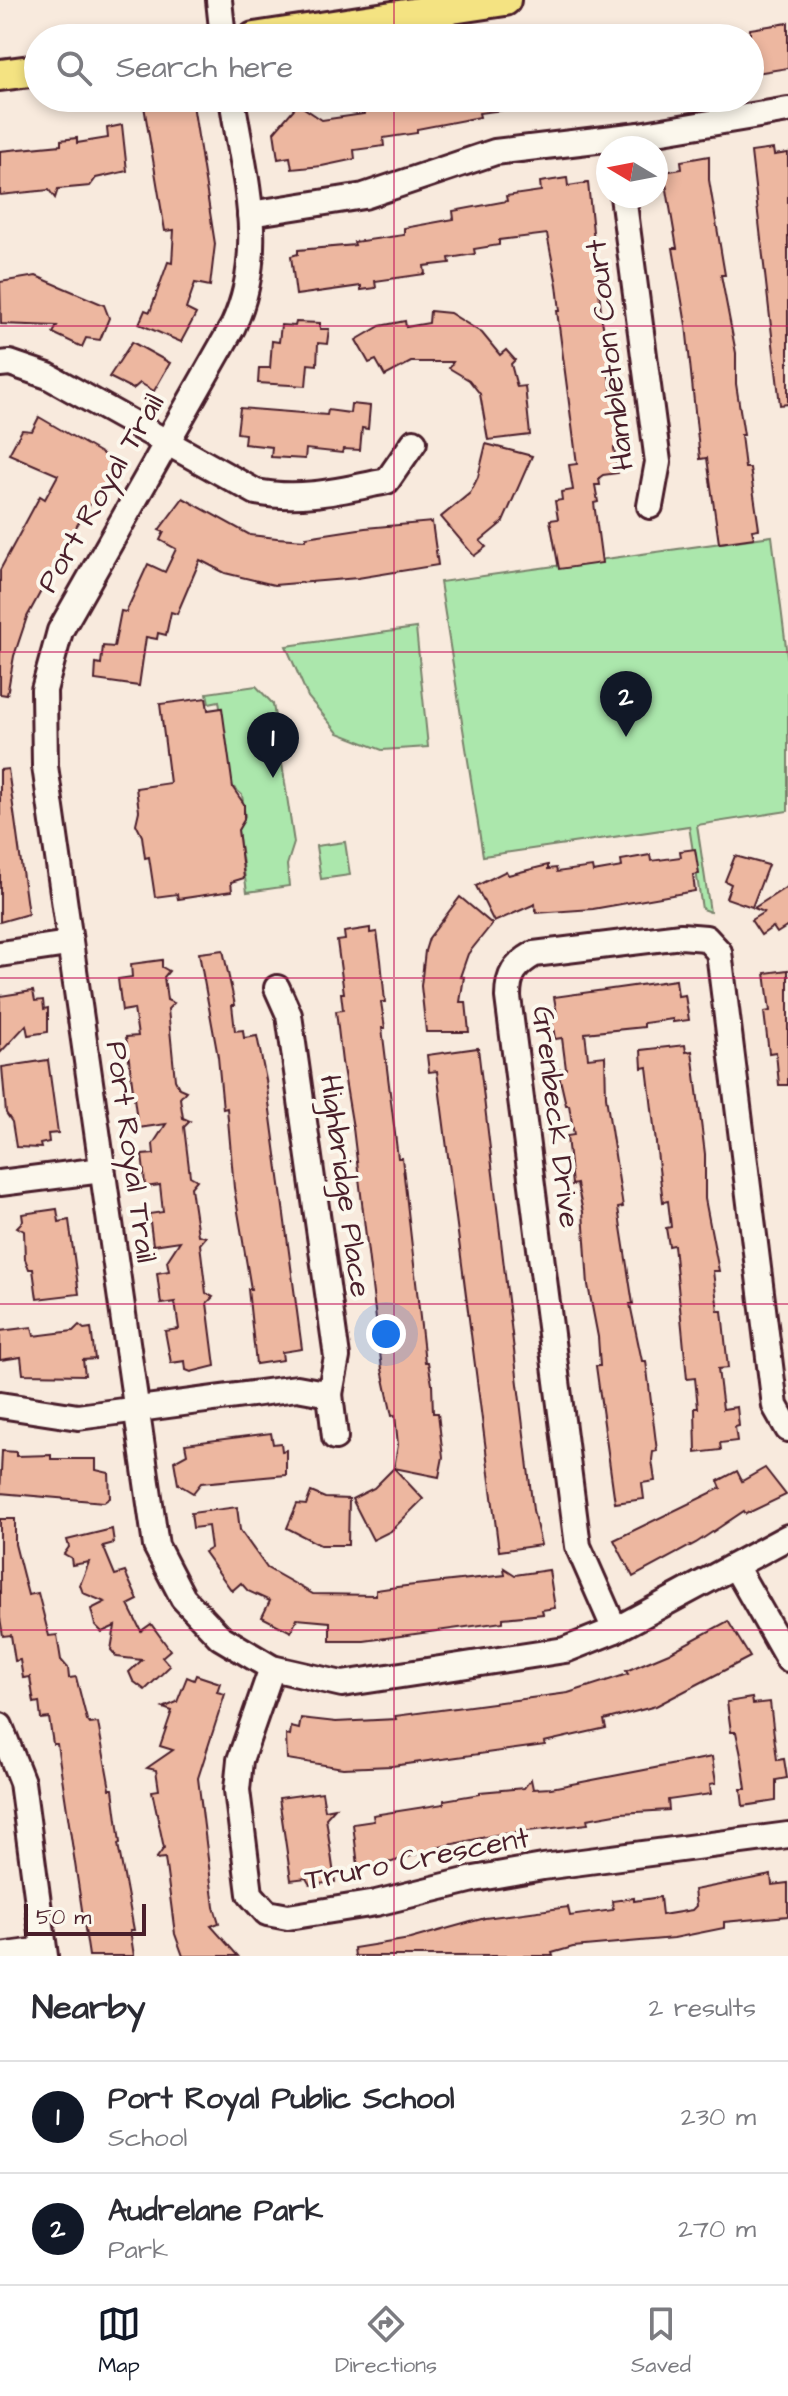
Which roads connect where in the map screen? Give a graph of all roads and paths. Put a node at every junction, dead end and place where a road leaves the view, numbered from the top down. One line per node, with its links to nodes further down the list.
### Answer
1 (219, 0): 3 (street)
2 (505, 0): 4 (main road)
3 (222, 24)
4 (346, 24)
5 (24, 72): 6 (main road)
6 (0, 75)
7 (788, 110): 9 (street)
8 (234, 112): 12 (street, Port Royal Trail)
9 (652, 136)
10 (596, 144): 12 (street)
11 (625, 208): 16 (street, Hambleton Court)
12 (250, 214): 15 (street, Port Royal Trail)
13 (0, 364): 15 (street)
14 (414, 442): 15 (street)
15 (166, 445): 17 (street, Port Royal Trail)
16 (650, 506)
17 (68, 944): 18 (street); 20 (street, Port Royal Trail)
18 (0, 954)
19 (277, 988): 22 (street, Highbridge Place)
20 (102, 1170): 21 (street); 24 (street, Port Royal Trail)
21 (0, 1183)
22 (330, 1394): 24 (street); 26 (street, Highbridge Place)
23 (0, 1405): 24 (street)
24 (135, 1409): 31 (street, Port Royal Trail)
25 (788, 1429): 29 (street, Grenbeck Drive)
26 (335, 1437)
27 (788, 1537): 28 (street, Port Royal Trail)
28 (735, 1566): 29 (street, Port Royal Trail); 30 (street)
29 (615, 1630): 31 (street, Port Royal Trail)
30 (788, 1659)
31 (272, 1668): 33 (street, Truro Crescent)
32 (0, 1726): 34 (street)
33 (788, 1835)
34 (45, 1953): 35 (street)
35 (0, 1956)

